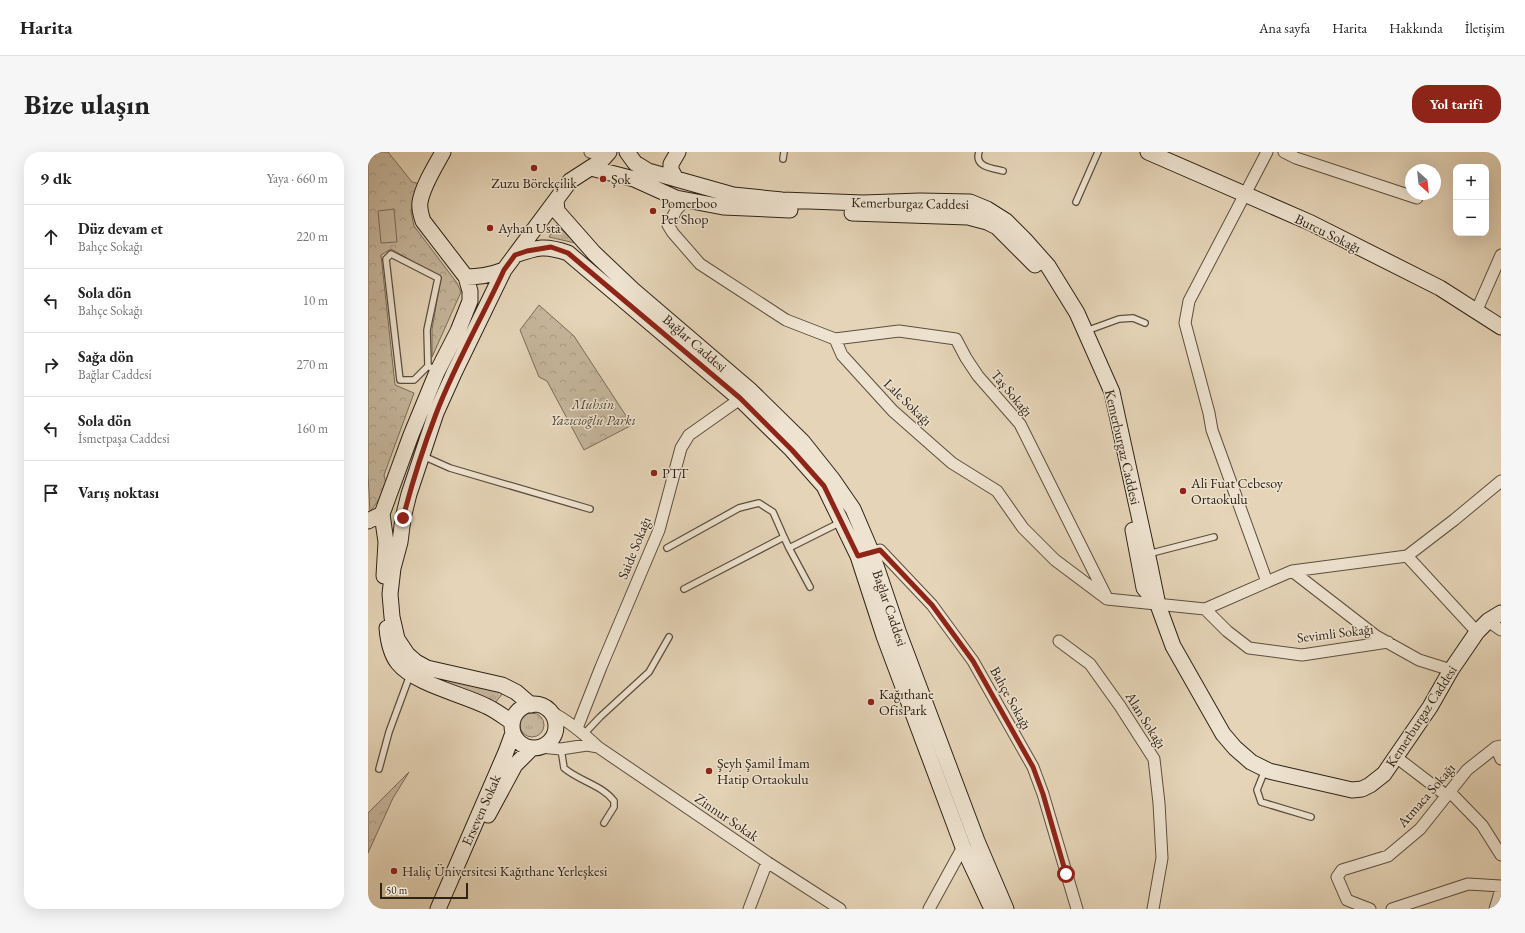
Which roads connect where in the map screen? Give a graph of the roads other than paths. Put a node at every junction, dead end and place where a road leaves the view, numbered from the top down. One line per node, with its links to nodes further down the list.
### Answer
1 (443, 152): 26 (main road)
2 (590, 152): 11 (street)
3 (671, 152): 16 (main road)
4 (678, 152): 16 (main road)
5 (784, 152): 13 (lane)
6 (979, 152): 15 (lane)
7 (1098, 152): 22 (lane)
8 (1148, 152): 18 (main road, Burcu Sokağı)
9 (1267, 152): 18 (street)
10 (1284, 152): 19 (street)
11 (607, 154): 14 (main road)
12 (631, 157): 16 (main road, Kemerburgaz Caddesi)
13 (783, 159)
14 (591, 168): 17 (main road, Kemerburgaz Caddesi); 20 (main road)
15 (1003, 171)
16 (664, 174): 17 (main road); 30 (main road, Kemerburgaz Caddesi)
17 (634, 179): 21 (main road, Kemerburgaz Caddesi)
18 (1246, 194): 27 (main road, Burcu Sokağı); 49 (street)
19 (1405, 194)
20 (556, 200): 23 (main road); 45 (main road, Bağlar Caddesi)
21 (686, 200): 31 (street); 46 (main road, Kemerburgaz Caddesi)
22 (1076, 202)
23 (515, 255): 25 (main road); 33 (main road, Bağlar Caddesi)
24 (1501, 255): 27 (street)
25 (504, 270): 26 (main road); 34 (main road)
26 (466, 277): 32 (main road)
27 (1476, 312): 29 (main road, Burcu Sokağı)
28 (1145, 323): 30 (lane)
29 (1501, 327)
30 (1085, 331): 46 (main road, Kemerburgaz Caddesi)
31 (835, 339): 52 (street, Lale Sokağı); 52 (street, Taş Sokağı)
32 (432, 369): 32 (lane); 37 (main road)
33 (740, 398): 40 (main road, Bağlar Caddesi); 67 (street, Saide Sokağı)
34 (421, 455): 36 (lane); 38 (main road)
35 (1501, 481): 47 (street)
36 (590, 509)
37 (382, 514): 38 (main road); 39 (main road); 63 (main road)
38 (403, 518): 64 (main road)
39 (368, 521)
40 (841, 522): 44 (lane); 45 (main road, Bağlar Caddesi)
41 (784, 537): 43 (lane); 44 (lane); 51 (lane)
42 (1214, 537): 46 (lane)
43 (666, 548)
44 (789, 548): 50 (lane)
45 (864, 554): 79 (main road, Bağlar Caddesi); 89 (main road, Bağlar Caddesi); 90 (street, Bahçe Sokağı)
46 (1143, 555): 53 (main road, Kemerburgaz Caddesi)
47 (1407, 556): 48 (street); 58 (street)
48 (1292, 571): 49 (street); 61 (street)
49 (1267, 582): 54 (street)
50 (810, 587)
51 (684, 589)
52 (1107, 599): 53 (street)
53 (1158, 605): 54 (street); 75 (main road, Kemerburgaz Caddesi)
54 (1205, 609): 61 (street, Sevimli Sokağı)
55 (1501, 613): 56 (main road, Kemerburgaz Caddesi)
56 (1488, 621): 57 (street); 58 (main road, Kemerburgaz Caddesi)
57 (1501, 630)
58 (1477, 632): 62 (main road, Kemerburgaz Caddesi)
59 (669, 637): 67 (lane)
60 (1059, 641): 91 (street, Alan Sokağı)
61 (1389, 642): 62 (street)
62 (1451, 670): 72 (main road, Kemerburgaz Caddesi)
63 (411, 674): 66 (main road); 74 (lane)
64 (531, 705): 65 (main road); 66 (main road)
65 (551, 712): 67 (street, Zinnur Sokak); 70 (main road)
66 (513, 728): 70 (main road); 84 (main road, Erseven Sokak)
67 (580, 731): 68 (street, Zinnur Sokak)
68 (598, 747): 71 (street); 81 (street, Zinnur Sokak)
69 (1499, 747): 73 (street, Atmaca Sokağı); 76 (street, Atmaca Sokağı)
70 (536, 748): 71 (street); 85 (main road, Erseven Sokak)
71 (561, 749): 78 (lane)
72 (1396, 757): 75 (main road, Kemerburgaz Caddesi); 76 (street)
73 (1501, 759)
74 (379, 769)
75 (1265, 769): 77 (lane)
76 (1448, 794): 80 (street); 92 (street, Atmaca Sokağı)
77 (1311, 818)
78 (604, 824)
79 (963, 847): 87 (street); 88 (main road, Bağlar Caddesi)
80 (1501, 855)
81 (767, 862): 83 (street, Zinnur Sokak); 86 (street)
82 (1501, 887): 93 (street); 94 (street)
83 (835, 907)
84 (438, 909)
85 (445, 909)
86 (749, 909)
87 (929, 909)
88 (992, 909)
89 (1006, 909)
90 (1077, 909)
91 (1153, 909)
92 (1370, 909)
93 (1392, 909)
94 (1495, 909)

